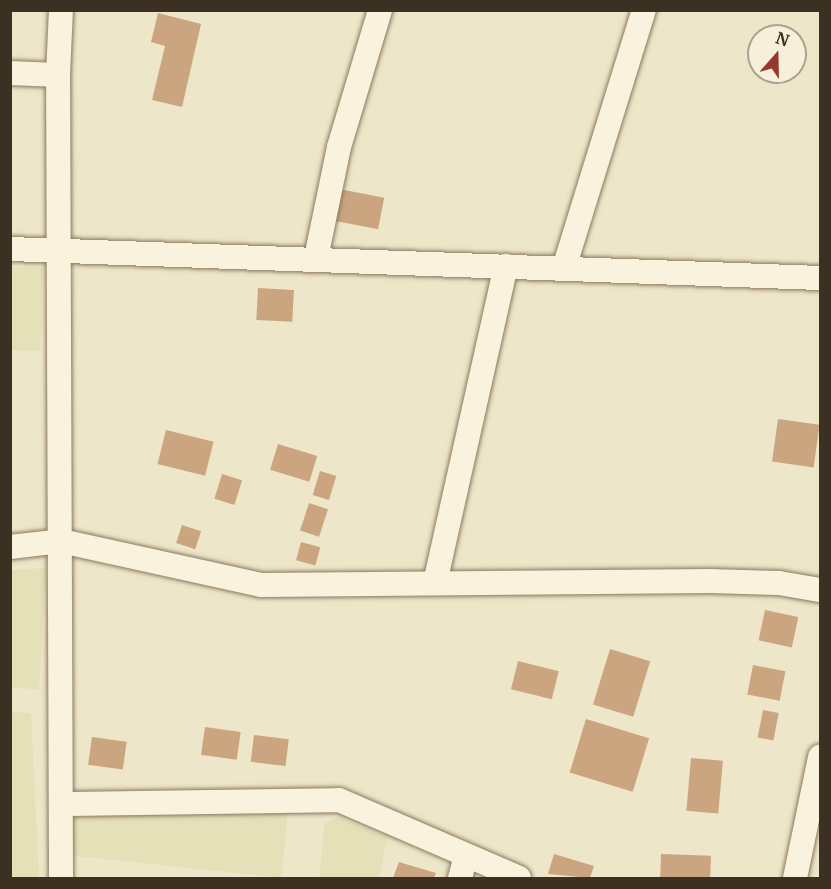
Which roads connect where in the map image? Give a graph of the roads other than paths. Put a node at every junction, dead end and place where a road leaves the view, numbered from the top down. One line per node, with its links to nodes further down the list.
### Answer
1 (62, 10): 5 (street)
2 (380, 10): 8 (street)
3 (644, 10): 10 (street)
4 (10, 73): 5 (street)
5 (58, 75): 7 (street)
6 (10, 249): 7 (street)
7 (60, 249): 8 (street); 12 (street)
8 (316, 258): 9 (street)
9 (506, 266): 10 (street); 14 (street)
10 (564, 268): 11 (street)
11 (820, 278)
12 (61, 541): 13 (street); 14 (street); 17 (street)
13 (10, 547)
14 (435, 584): 15 (street)
15 (820, 590)
16 (820, 757): 21 (street)
17 (63, 804): 18 (street); 19 (street)
18 (463, 868): 20 (street)
19 (61, 879)
20 (519, 879)
21 (795, 879)

